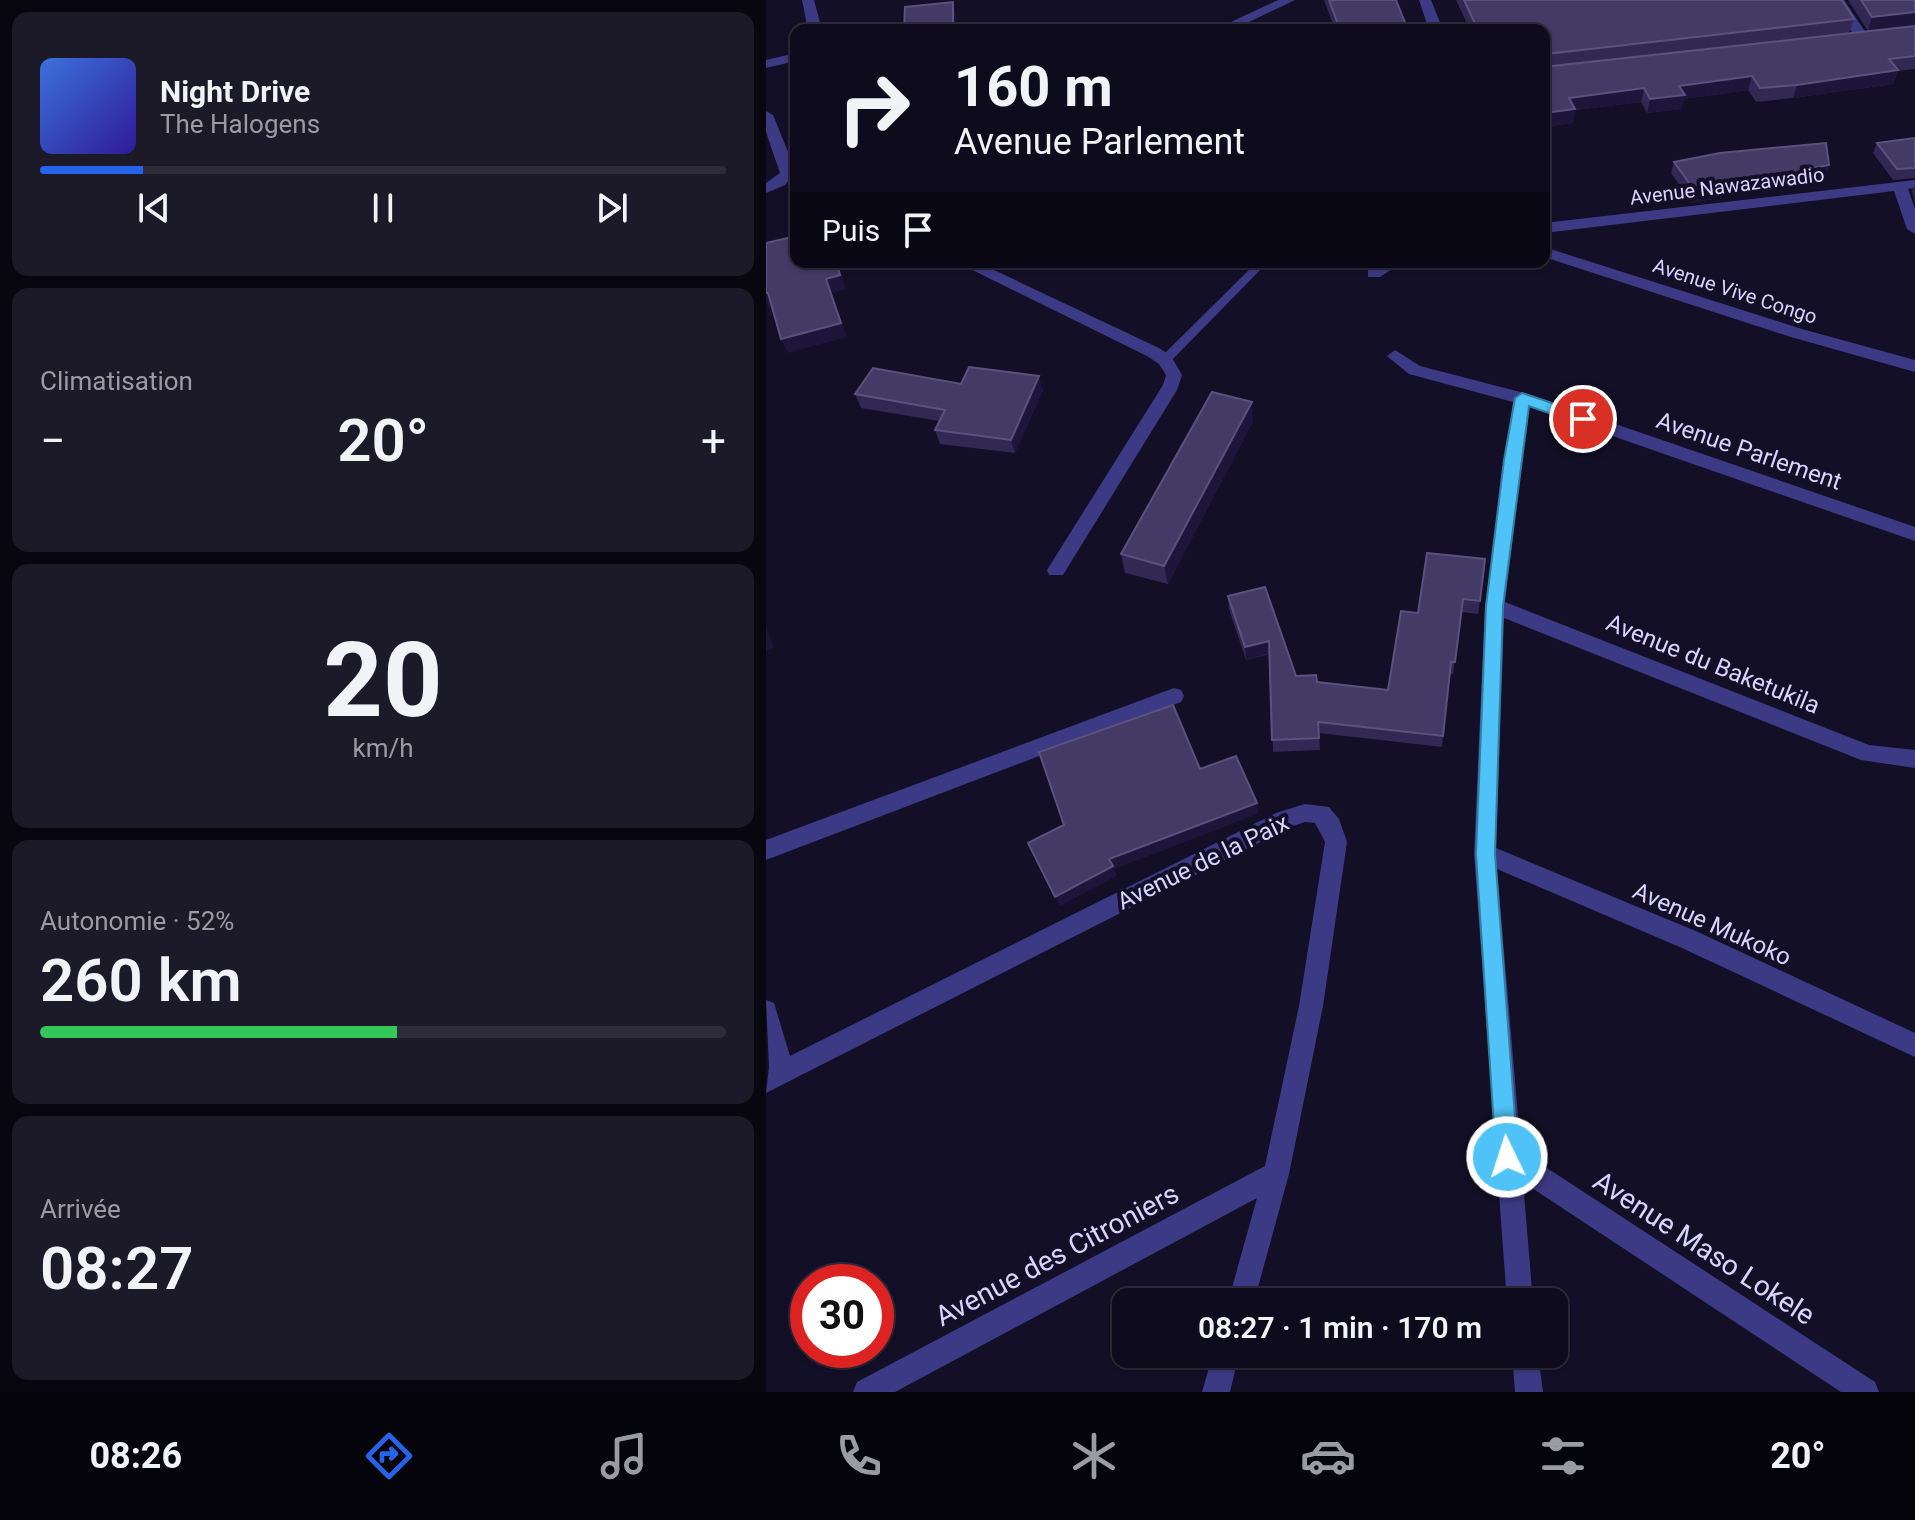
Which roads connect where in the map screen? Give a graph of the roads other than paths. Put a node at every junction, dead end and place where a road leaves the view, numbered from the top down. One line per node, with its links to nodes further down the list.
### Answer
1 (808, 0): 5 (street)
2 (1289, 0): 6 (street)
3 (1425, 0): 7 (street)
4 (1838, 0): 8 (street)
5 (814, 24)
6 (1235, 24)
7 (1434, 24)
8 (1848, 40)
9 (790, 58): 10 (street)
10 (766, 64)
11 (766, 115): 13 (street)
12 (1907, 185): 14 (street, Avenue Nawazawadio); 15 (street)
13 (766, 188)
14 (1550, 227)
15 (1915, 229)
16 (1550, 254): 23 (street, Avenue Vive Congo)
17 (977, 268): 22 (street)
18 (1257, 268): 22 (lane)
19 (1384, 268): 20 (street)
20 (1374, 273)
21 (1395, 356): 24 (street, Avenue Parlement)
22 (1165, 360): 26 (street)
23 (1915, 366)
24 (1522, 398): 25 (street, Avenue Parlement); 27 (street)
25 (1915, 534)
26 (1056, 570)
27 (1495, 606): 29 (street, Avenue du Baketukila); 31 (street)
28 (1174, 696): 30 (street)
29 (1915, 759)
30 (766, 850)
31 (1485, 854): 33 (street, Avenue Mukoko); 35 (street)
32 (766, 1011): 34 (street)
33 (1915, 1045)
34 (774, 1077): 36 (street, Avenue de la Paix)
35 (1507, 1157): 38 (street); 44 (street, Avenue Maso Lokele)
36 (1276, 1174): 37 (street, Avenue de la Paix); 41 (street, Avenue des Citroniers)
37 (1245, 1288)
38 (1519, 1288)
39 (1222, 1368): 42 (street)
40 (1526, 1368): 43 (street)
41 (867, 1392)
42 (1216, 1392)
43 (1529, 1392)
44 (1865, 1392)

